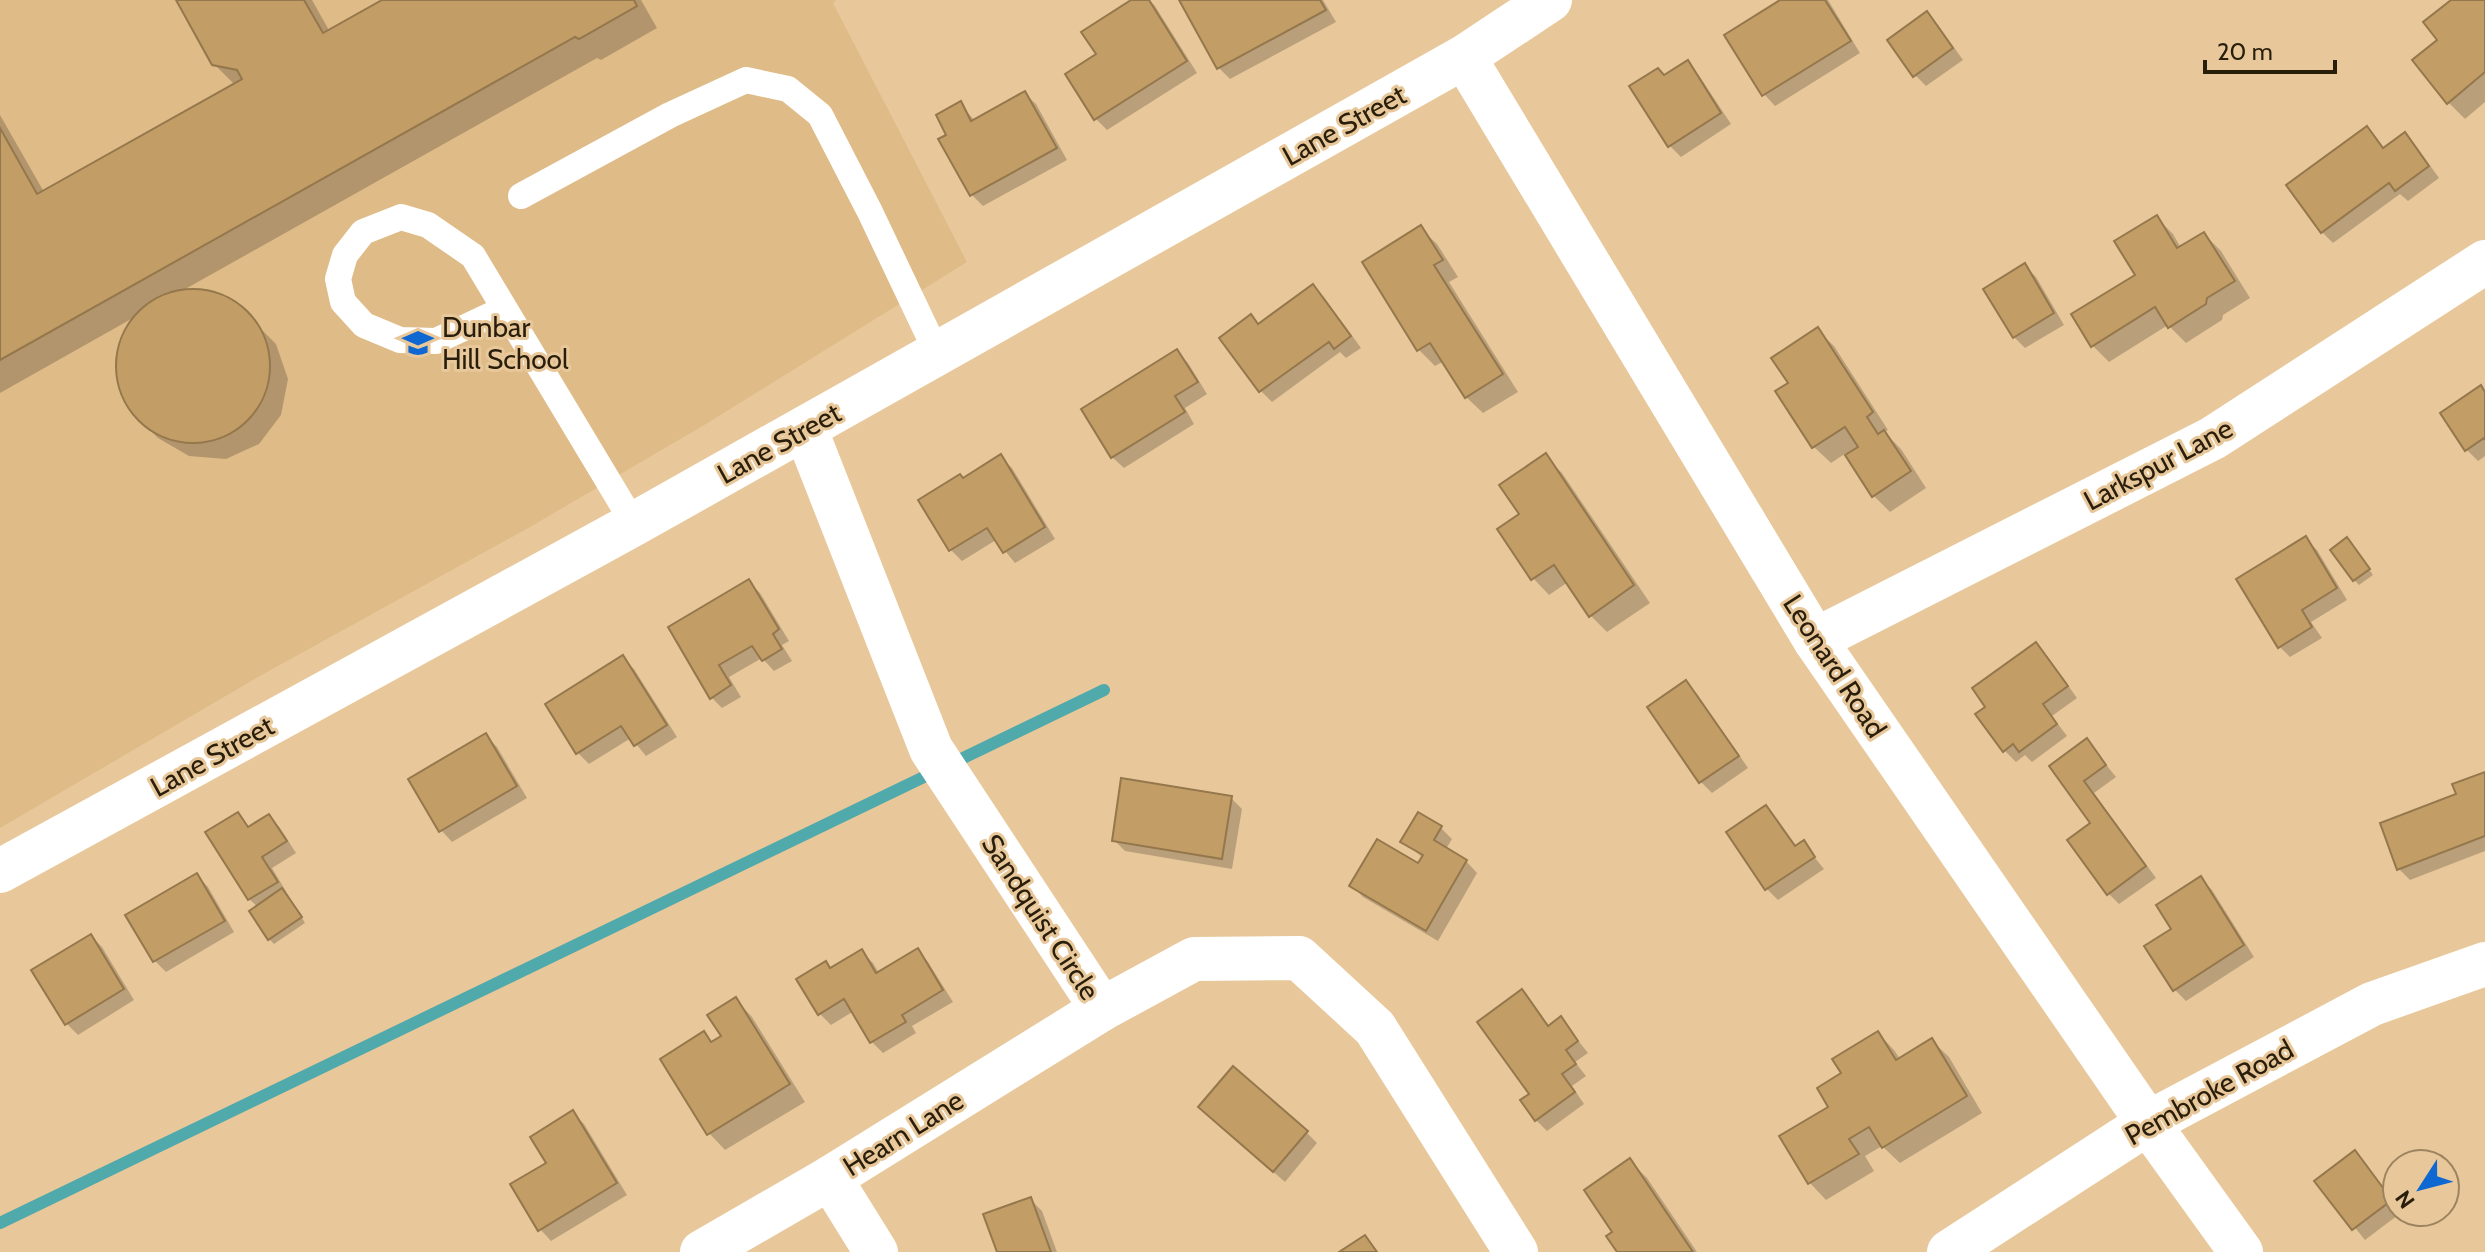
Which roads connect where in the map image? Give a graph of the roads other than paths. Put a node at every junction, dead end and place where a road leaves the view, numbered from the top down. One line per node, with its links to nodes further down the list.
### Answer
1 (1550, 0): 2 (street, Lane Street)
2 (1464, 57): 6 (street, Lane Street); 9 (street, Leonard Road)
3 (521, 196): 6 (lane)
4 (2485, 262): 9 (street, Larkspur Lane)
5 (504, 309): 5 (lane); 8 (lane)
6 (937, 353): 7 (street, Lane Street)
7 (805, 428): 8 (street, Lane Street); 12 (street, Sandquist Circle)
8 (634, 524): 10 (street, Lane Street)
9 (1815, 640): 13 (street, Leonard Road)
10 (0, 871)
11 (2485, 964): 13 (street, Pembroke Road)
12 (1102, 1009): 14 (street, Hearn Lane); 17 (street, Sandquist Circle)
13 (2148, 1123): 18 (street, Pembroke Road); 19 (street, Leonard Road)
14 (830, 1178): 15 (street, Hearn Lane); 16 (street)
15 (702, 1252)
16 (876, 1252)
17 (1516, 1252)
18 (1949, 1252)
19 (2241, 1252)

